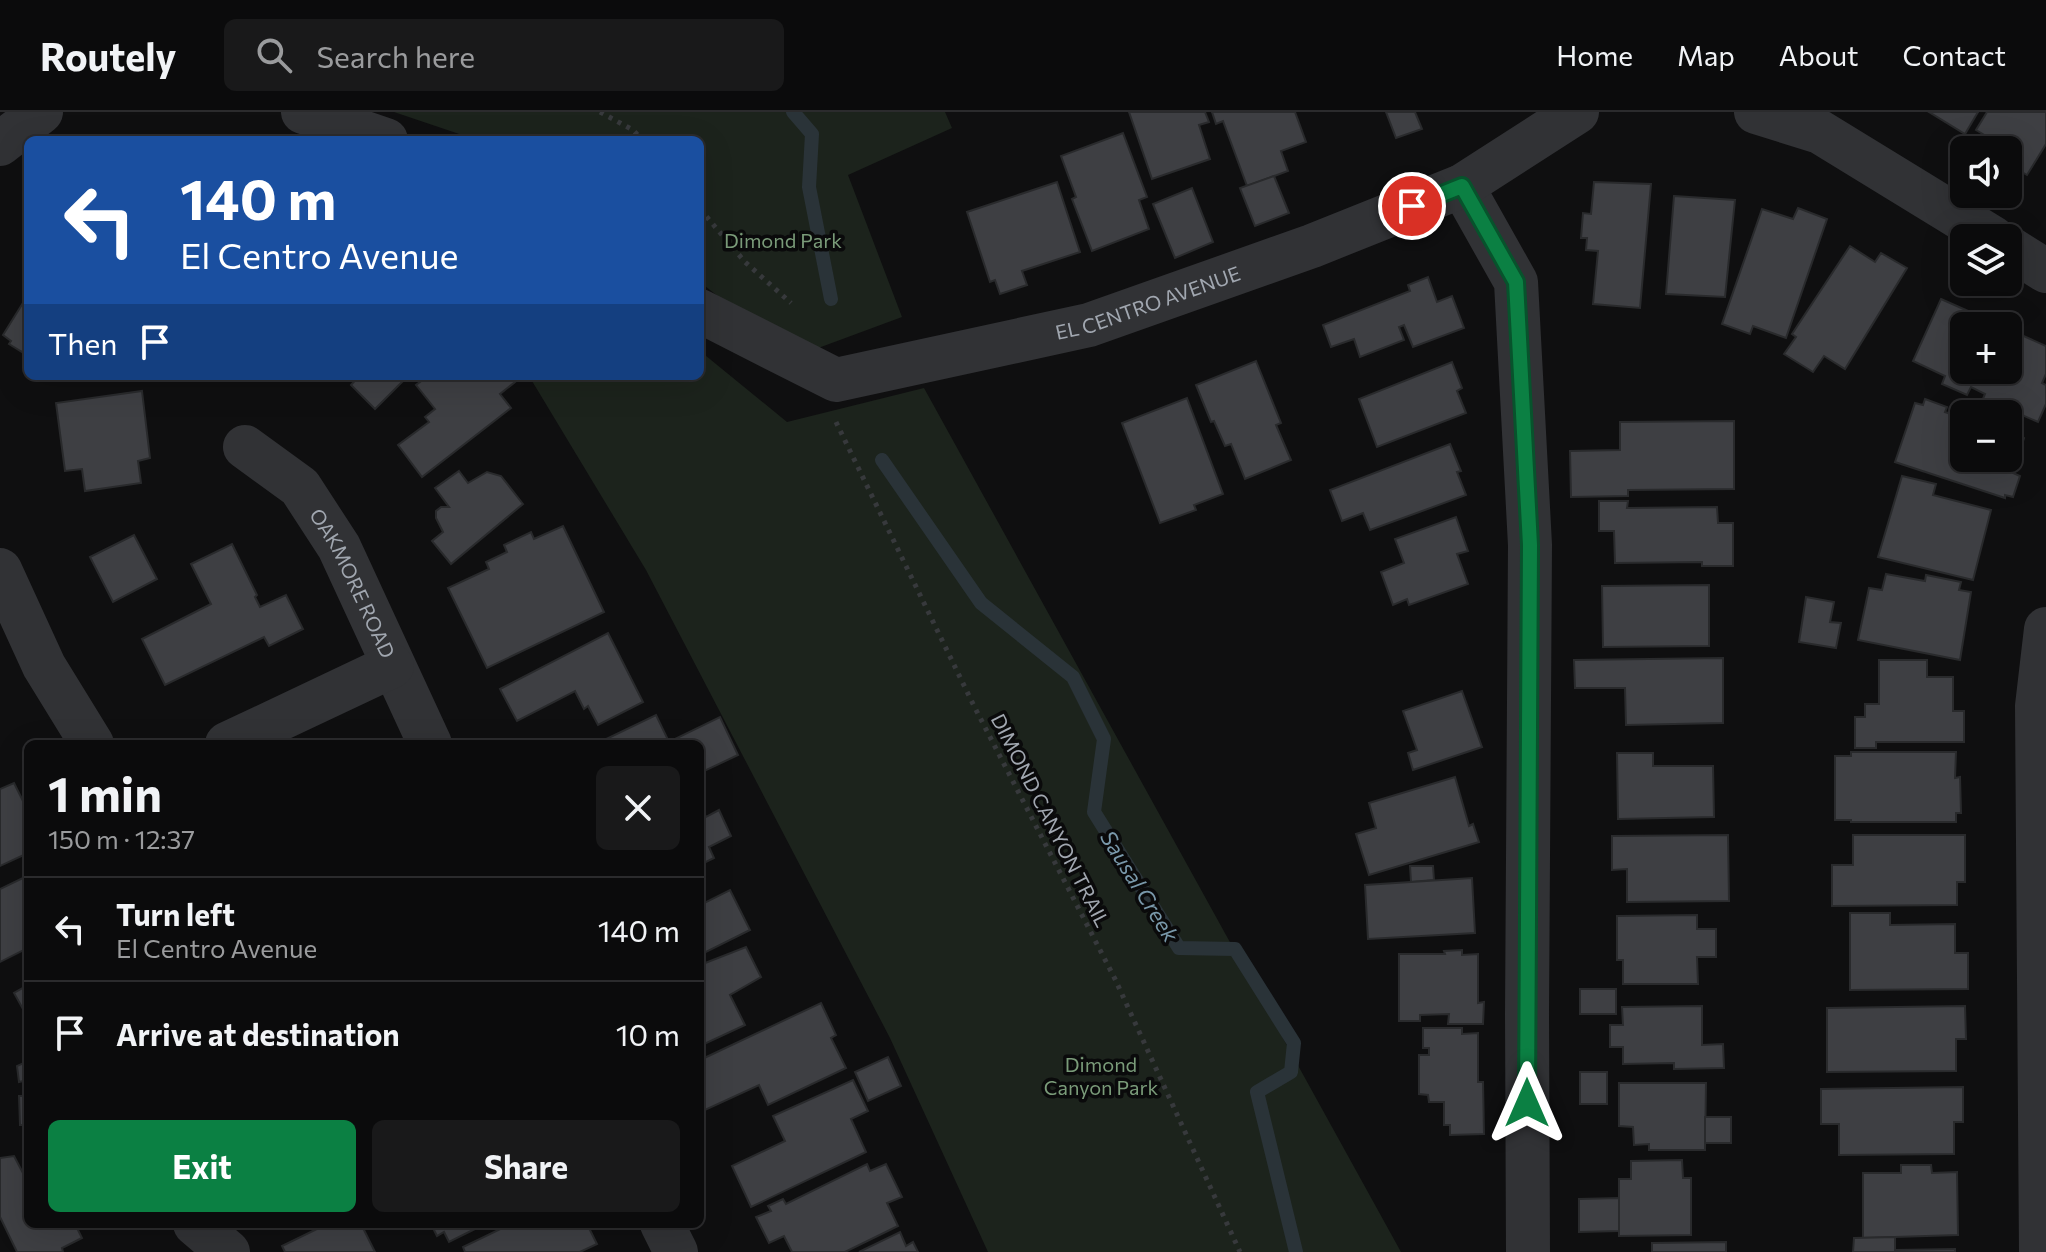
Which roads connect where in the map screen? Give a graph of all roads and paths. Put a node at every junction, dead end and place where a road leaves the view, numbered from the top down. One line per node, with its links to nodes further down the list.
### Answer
1 (41, 112): 8 (street)
2 (600, 112): 7 (path)
3 (1577, 112): 9 (street, EL CENTRO AVENUE)
4 (1756, 112): 11 (street)
5 (319, 117): 6 (street)
6 (374, 136)
7 (638, 136)
8 (0, 144)
9 (1462, 186): 15 (street, EL CENTRO AVENUE); 31 (street)
10 (704, 214): 14 (path)
11 (1970, 224)
12 (2022, 256): 13 (street)
13 (2046, 271)
14 (799, 310)
15 (704, 313)
16 (835, 419): 30 (path, DIMOND CANYON TRAIL)
17 (245, 447): 20 (street, OAKMORE ROAD)
18 (0, 570): 21 (street)
19 (2046, 629): 32 (street)
20 (392, 666): 22 (street); 23 (street, OAKMORE ROAD)
21 (90, 740)
22 (235, 740)
23 (428, 740)
24 (185, 1228): 27 (street)
25 (200, 1228): 28 (street)
26 (664, 1228): 29 (street)
27 (172, 1252)
28 (228, 1252)
29 (676, 1252)
30 (1240, 1252)
31 (1528, 1252)
32 (2041, 1252)

